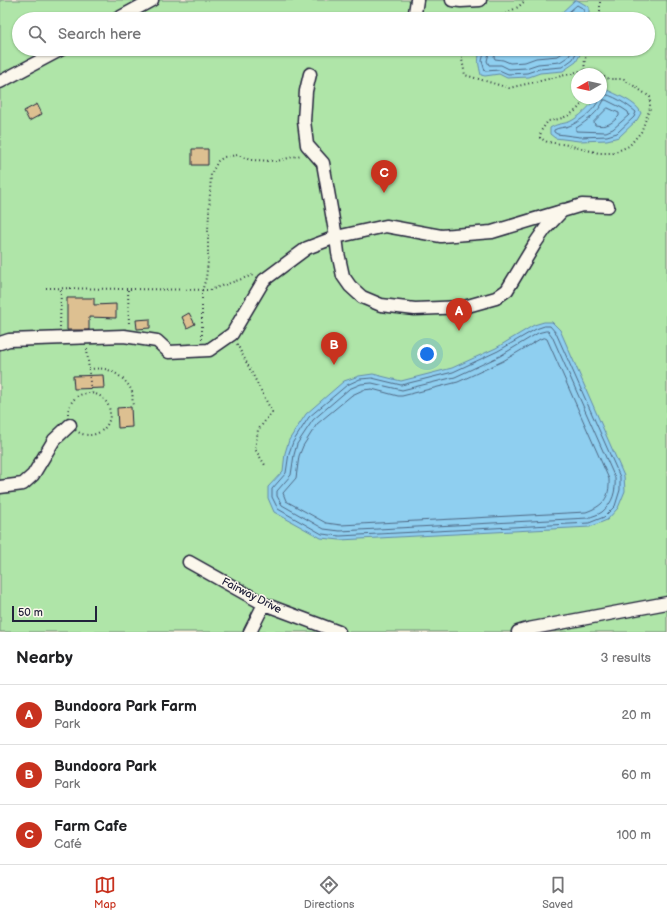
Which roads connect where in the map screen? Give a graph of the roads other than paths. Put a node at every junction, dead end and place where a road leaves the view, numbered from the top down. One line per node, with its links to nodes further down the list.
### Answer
1 (152, 0): 5 (street)
2 (417, 0): 6 (street)
3 (452, 0): 4 (street)
4 (480, 0)
5 (130, 12)
6 (415, 12)
7 (49, 56): 9 (street)
8 (310, 74): 12 (street)
9 (0, 82)
10 (608, 206): 11 (street)
11 (563, 210): 12 (street); 12 (street)
12 (336, 237): 13 (street)
13 (0, 343)
14 (70, 425): 15 (street)
15 (0, 487)
16 (189, 562): 18 (street, Fairway Drive)
17 (667, 603): 22 (street)
18 (264, 604): 19 (street, Fairway Drive); 20 (street)
19 (320, 629): 21 (street, Fairway Drive)
20 (250, 632)
21 (339, 632)
22 (518, 632)

